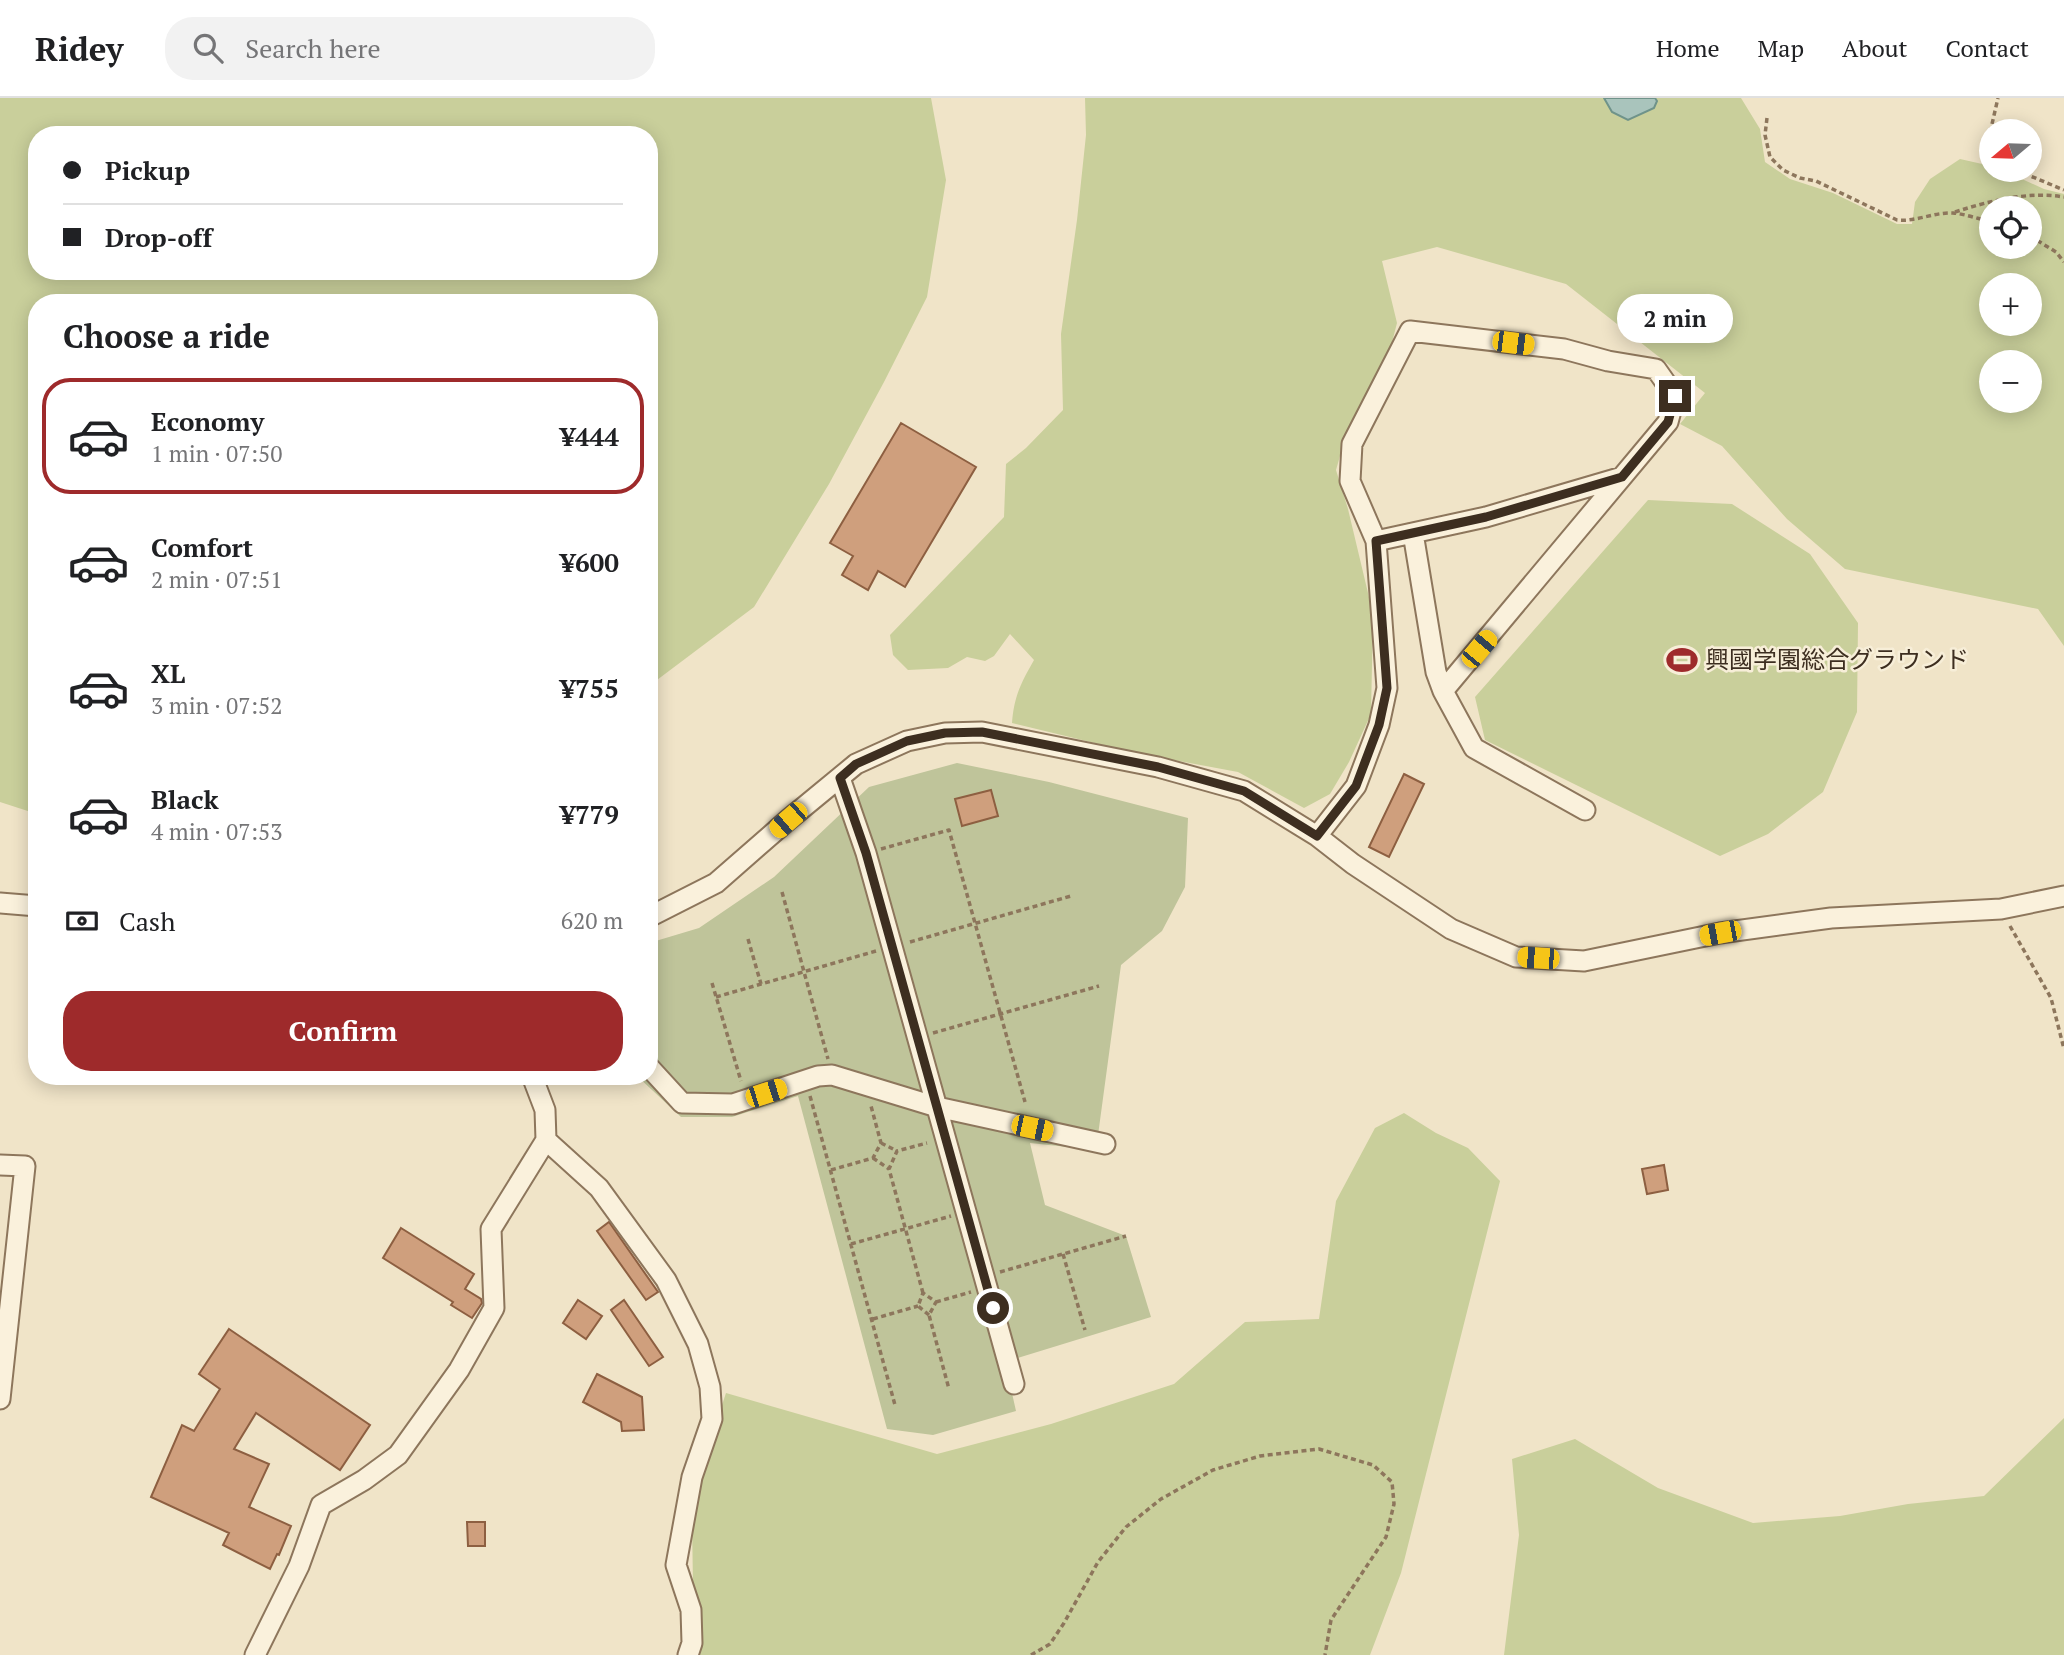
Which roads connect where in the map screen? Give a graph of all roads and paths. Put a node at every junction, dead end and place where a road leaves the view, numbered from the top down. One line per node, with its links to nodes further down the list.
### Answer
1 (1998, 98): 3 (path)
2 (1767, 118): 7 (path)
3 (1993, 119)
4 (2042, 181): 5 (path)
5 (2064, 190)
6 (2064, 197): 7 (path)
7 (1953, 213): 8 (path)
8 (1979, 219)
9 (2042, 243): 10 (path)
10 (2064, 262)
11 (1622, 477): 12 (street); 13 (street); 14 (street)
12 (1413, 533): 13 (street); 14 (street)
13 (1376, 541): 17 (street)
14 (1443, 691): 16 (street)
15 (840, 778): 17 (street); 18 (street); 24 (street)
16 (1585, 810)
17 (1317, 836): 23 (street)
18 (866, 853): 29 (path); 30 (street)
19 (782, 892): 32 (path)
20 (2064, 897): 23 (street)
21 (0, 903): 22 (street)
22 (28, 905)
23 (2001, 909): 31 (path)
24 (658, 912)
25 (748, 939): 27 (path)
26 (712, 983): 37 (path)
27 (761, 984)
28 (1099, 986): 29 (path)
29 (1000, 1014): 30 (path); 38 (path)
30 (917, 1037): 39 (street)
31 (2064, 1049)
32 (832, 1075): 34 (street); 36 (street)
33 (658, 1077): 37 (street)
34 (806, 1080): 37 (street); 48 (path)
35 (535, 1085): 41 (street)
36 (866, 1085): 39 (street); 42 (path)
37 (746, 1100)
38 (1025, 1101)
39 (937, 1107): 40 (street); 43 (street)
40 (945, 1138): 44 (path); 49 (street)
41 (546, 1140): 66 (street); 67 (street)
42 (881, 1143): 44 (path); 45 (path)
43 (1105, 1143)
44 (897, 1151): 47 (path)
45 (873, 1158): 47 (path); 48 (path)
46 (0, 1165): 61 (street)
47 (889, 1169): 50 (path)
48 (831, 1170): 52 (path)
49 (966, 1212): 50 (path); 54 (street)
50 (905, 1229): 52 (path); 55 (path)
51 (1126, 1236): 53 (path)
52 (851, 1244): 59 (path)
53 (1063, 1254): 54 (path); 60 (path)
54 (986, 1282): 56 (path); 62 (street)
55 (923, 1293): 56 (path); 57 (path)
56 (936, 1302): 58 (path)
57 (918, 1306): 58 (path); 59 (path)
58 (929, 1315): 63 (path)
59 (872, 1319): 65 (path)
60 (1086, 1331)
61 (2, 1364): 64 (street)
62 (1014, 1384)
63 (949, 1389)
64 (0, 1399)
65 (895, 1405)
66 (255, 1655)
67 (688, 1655)
68 (1031, 1655): 69 (path)
69 (1325, 1655)

